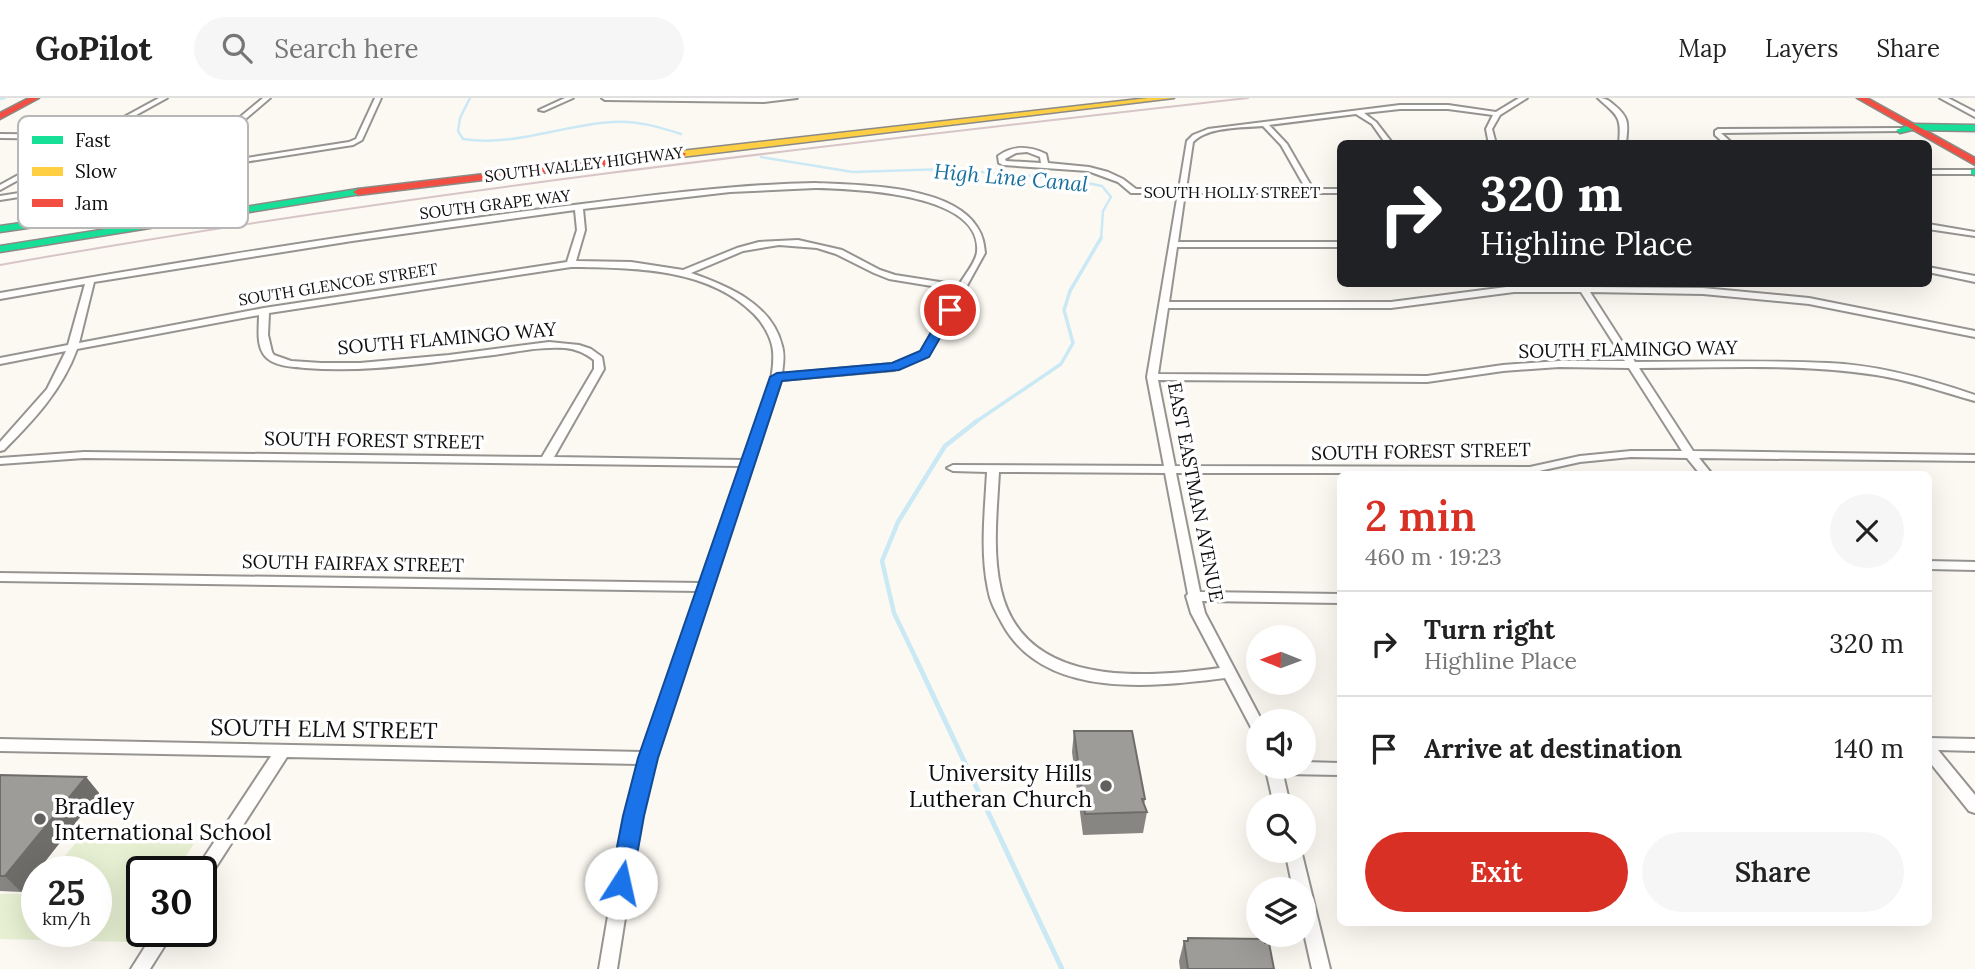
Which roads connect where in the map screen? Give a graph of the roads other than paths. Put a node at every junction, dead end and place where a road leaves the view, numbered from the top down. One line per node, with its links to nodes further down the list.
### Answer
1 (34, 98): 21 (main road)
2 (164, 98): 22 (street)
3 (267, 98): 23 (street)
4 (378, 98): 35 (street)
5 (570, 98): 17 (street)
6 (605, 98): 7 (street)
7 (794, 98)
8 (1090, 98): 41 (main road, SOUTH VALLEY HIGHWAY)
9 (1170, 98): 16 (main road, SOUTH VALLEY HIGHWAY)
10 (1181, 98): 16 (main road)
11 (1524, 98): 19 (street)
12 (1601, 98): 31 (street)
13 (1844, 98): 28 (main road)
14 (1861, 98): 28 (main road)
15 (1943, 98): 20 (street)
16 (1115, 104): 50 (main road, SOUTH VALLEY HIGHWAY)
17 (542, 110)
18 (1357, 112): 19 (street); 24 (street); 29 (street)
19 (1497, 114): 30 (street)
20 (1975, 115)
21 (0, 116)
22 (132, 116)
23 (246, 116)
24 (1264, 123): 44 (street, EAST EASTMAN AVENUE); 45 (street)
25 (1975, 131): 28 (main road)
26 (0, 136): 27 (street)
27 (18, 136)
28 (1917, 136): 32 (street)
29 (1387, 140)
30 (1492, 140)
31 (1622, 140)
32 (1725, 140)
33 (1932, 143): 36 (main road)
34 (1932, 145): 39 (main road)
35 (248, 159)
36 (1975, 162)
37 (1045, 165): 37 (street, SOUTH HOLLY STREET); 44 (street, SOUTH HOLLY STREET)
38 (1932, 172): 39 (street)
39 (1975, 172)
40 (18, 178): 42 (street)
41 (357, 181): 46 (main road); 49 (main road, SOUTH VALLEY HIGHWAY)
42 (0, 188)
43 (1337, 191): 45 (street, SOUTH HOLLY STREET)
44 (1181, 193): 45 (street, SOUTH HOLLY STREET); 62 (street, EAST EASTMAN AVENUE)
45 (1312, 193)
46 (248, 194)
47 (18, 195): 48 (street)
48 (0, 198)
49 (248, 198)
50 (313, 198): 52 (main road, SOUTH VALLEY HIGHWAY); 53 (main road)
51 (579, 207): 66 (street); 70 (street, SOUTH GRAPE WAY); 74 (street, SOUTH GRAPE WAY)
52 (248, 209)
53 (248, 210)
54 (18, 226): 59 (main road)
55 (1932, 227): 60 (street)
56 (57, 228): 61 (main road, SOUTH VALLEY HIGHWAY)
57 (129, 228): 64 (main road, SOUTH VALLEY HIGHWAY)
58 (151, 228): 65 (main road)
59 (0, 229)
60 (1975, 234)
61 (0, 237)
62 (1173, 244): 63 (street); 76 (street, EAST EASTMAN AVENUE)
63 (1337, 245)
64 (0, 249)
65 (0, 256)
66 (571, 264): 68 (street, SOUTH GLENCOE STREET); 77 (street, SOUTH GLENCOE STREET)
67 (1932, 270): 69 (street)
68 (684, 274): 74 (street); 82 (street, SOUTH GLENCOE STREET)
69 (1975, 278)
70 (90, 280): 75 (street, SOUTH GRAPE WAY); 79 (street)
71 (1564, 287): 76 (street)
72 (1583, 287): 81 (street)
73 (1606, 287): 78 (street)
74 (963, 288): 82 (street)
75 (0, 296)
76 (1163, 305): 83 (street, EAST EASTMAN AVENUE)
77 (264, 311): 79 (street, SOUTH GLENCOE STREET); 88 (street, SOUTH FLAMINGO WAY)
78 (1975, 334)
79 (72, 348): 80 (street, SOUTH GLENCOE STREET); 85 (street)
80 (0, 361)
81 (1633, 365): 83 (street, SOUTH FLAMINGO WAY); 84 (street, SOUTH FLAMINGO WAY); 86 (street)
82 (777, 377): 90 (street, SOUTH GLENCOE STREET)
83 (1152, 377): 93 (street, EAST EASTMAN AVENUE)
84 (1975, 398)
85 (0, 448)
86 (1690, 455): 87 (street, SOUTH FOREST STREET); 93 (street, SOUTH FOREST STREET); 94 (street)
87 (1975, 458)
88 (547, 459): 89 (street, SOUTH FOREST STREET); 90 (street, SOUTH FOREST STREET)
89 (0, 461)
90 (748, 463): 98 (street, SOUTH GLENCOE STREET)
91 (953, 468): 92 (street)
92 (993, 469): 93 (street, SOUTH FOREST STREET); 101 (street)
93 (1169, 469): 99 (street, EAST EASTMAN AVENUE)
94 (1703, 471)
95 (1932, 565): 96 (street)
96 (1975, 566)
97 (0, 577): 98 (street, SOUTH FAIRFAX STREET)
98 (706, 587): 108 (street, SOUTH GLENCOE STREET)
99 (1193, 596): 100 (street); 101 (street, EAST EASTMAN AVENUE)
100 (1337, 598)
101 (1228, 671): 102 (street, EAST EASTMAN AVENUE)
102 (1248, 709)
103 (0, 745): 106 (street, SOUTH ELM STREET)
104 (1975, 745): 105 (street)
105 (1932, 746)
106 (283, 751): 108 (street, SOUTH ELM STREET); 112 (street)
107 (1932, 751): 111 (street)
108 (648, 758): 116 (street, SOUTH GLENCOE STREET)
109 (1316, 768): 110 (street)
110 (1337, 769)
111 (1975, 806)
112 (214, 856)
113 (154, 947): 115 (street)
114 (1316, 947): 117 (street)
115 (140, 969)
116 (608, 969)
117 (1321, 969)

